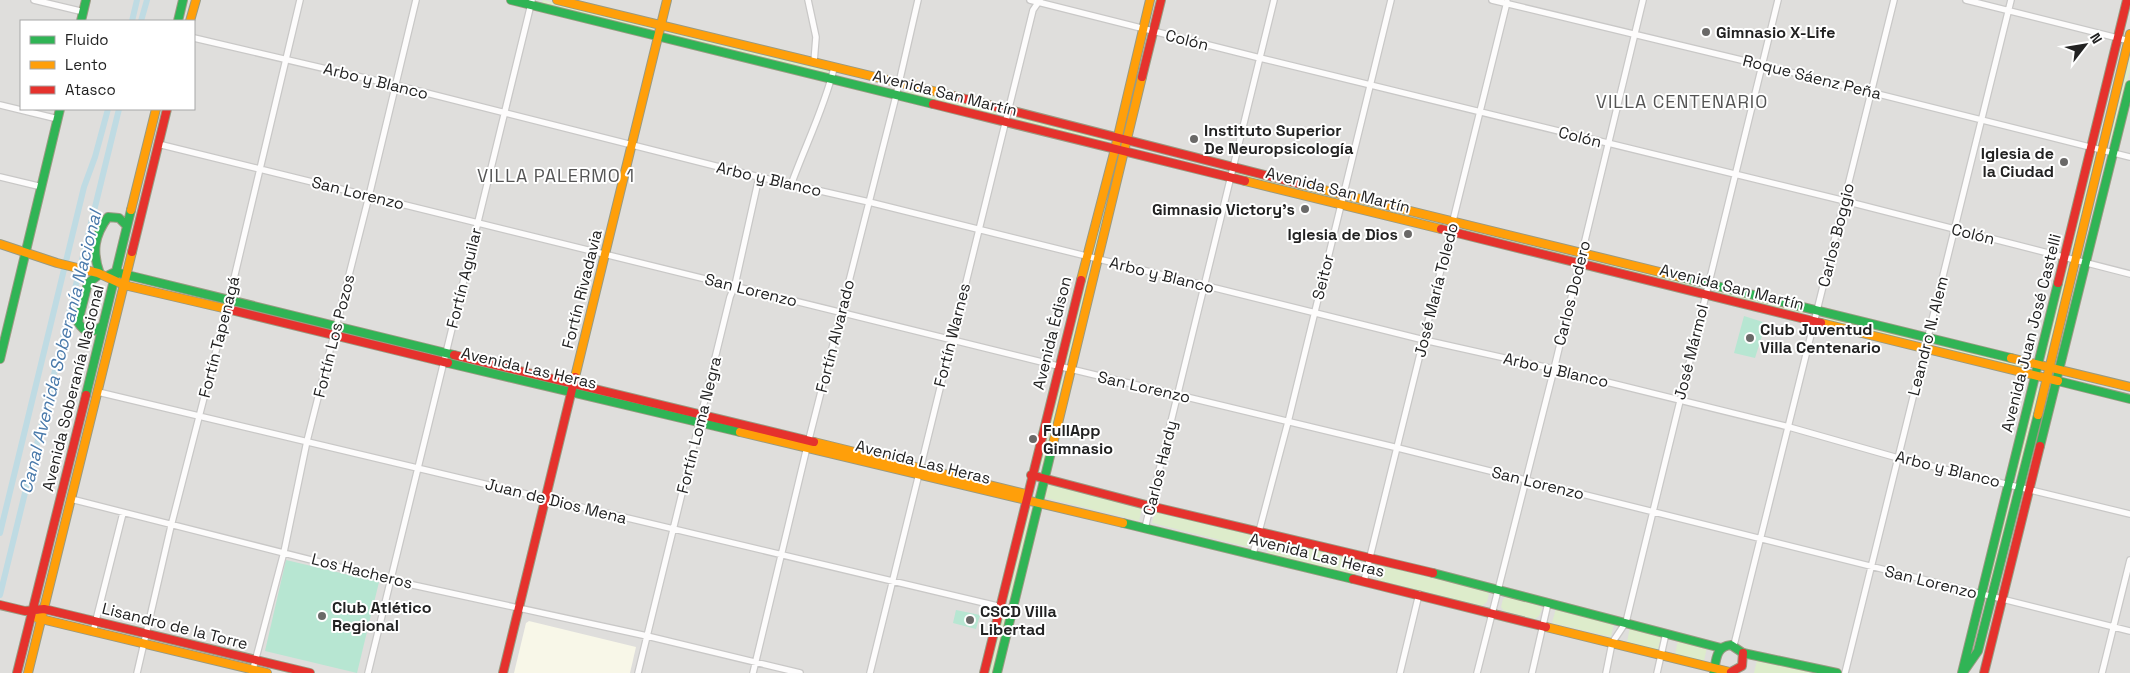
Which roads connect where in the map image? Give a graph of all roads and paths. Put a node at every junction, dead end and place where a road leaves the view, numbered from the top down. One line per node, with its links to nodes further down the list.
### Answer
1 (34, 0): 28 (street)
2 (86, 0): 28 (main road)
3 (183, 0): 30 (main road)
4 (196, 0): 31 (main road)
5 (300, 0): 41 (street, Fortín Tapenagá)
6 (416, 0): 47 (street, Fortín Los Pozos)
7 (511, 0): 25 (main road, Avenida San Martín)
8 (557, 0): 32 (main road, Avenida San Martín)
9 (667, 0): 32 (main road, Fortín Rivadavia)
10 (808, 0): 42 (street)
11 (918, 0): 46 (street, Fortín Alvarado)
12 (1030, 0): 24 (street, Colón)
13 (1150, 0): 33 (main road, Avenida Édison)
14 (1162, 0): 34 (main road, Avenida Édison)
15 (1274, 0): 40 (street, Carlos Hardy)
16 (1391, 0): 48 (street, Seitor)
17 (1492, 0): 26 (street, Roque Sáenz Peña)
18 (1643, 0): 35 (street, Carlos Dodero)
19 (1778, 0): 43 (street, José Mármol)
20 (1894, 0): 50 (street, Carlos Boggio)
21 (1966, 0): 27 (street)
22 (2011, 0): 27 (street, Leandro N. Alem)
23 (2127, 0): 38 (main road, Avenida Juan José Castelli)
24 (1040, 1): 33 (street, Colón); 59 (street, Fortín Warnes)
25 (531, 2): 36 (main road, Avenida San Martín); 60 (street, Fortín Aguilar)
26 (1507, 2): 35 (street, Roque Sáenz Peña); 61 (street, José María Toledo)
27 (2008, 10): 38 (street); 63 (street, Leandro N. Alem)
28 (84, 12): 29 (main road)
29 (82, 20)
30 (178, 20)
31 (190, 20)
32 (661, 24): 36 (main road, Fortín Rivadavia); 42 (main road, Avenida San Martín)
33 (1143, 28): 34 (street, Colón); 66 (main road, Avenida Édison)
34 (1154, 32): 40 (street, Colón); 67 (main road, Avenida Édison)
35 (1634, 35): 43 (street, Roque Sáenz Peña); 69 (street, Carlos Dodero)
36 (658, 37): 45 (main road, Avenida San Martín); 70 (main road, Fortín Rivadavia)
37 (195, 38): 41 (street, Arbo y Blanco)
38 (2117, 38): 39 (street); 71 (main road, Avenida Juan José Castelli)
39 (2130, 39): 73 (main road, Avenida Juan José Castelli)
40 (1260, 58): 48 (street, Colón); 77 (street, Carlos Hardy)
41 (285, 59): 47 (street, Arbo y Blanco); 78 (street, Fortín Tapenagá)
42 (814, 62): 44 (main road, Avenida San Martín)
43 (1762, 65): 50 (street, Roque Sáenz Peña); 79 (street, José Mármol)
44 (834, 68): 45 (street); 46 (main road, Avenida San Martín)
45 (832, 79): 51 (main road, Avenida San Martín); 83 (street)
46 (899, 84): 51 (street, Fortín Alvarado); 59 (main road, Avenida San Martín)
47 (395, 85): 60 (street, Arbo y Blanco); 86 (street, Fortín Los Pozos)
48 (1370, 85): 61 (street, Colón); 85 (street, Seitor)
49 (2130, 85): 75 (main road, Avenida Juan José Castelli)
50 (1871, 92): 63 (street, Roque Sáenz Peña); 87 (street, Carlos Boggio)
51 (896, 96): 64 (main road, Avenida San Martín); 88 (street, Fortín Alvarado)
52 (0, 105): 53 (street)
53 (20, 110)
54 (21, 110): 62 (street)
55 (60, 110): 62 (main road)
56 (156, 110): 92 (main road, Avenida Soberanía Nacional)
57 (163, 110): 65 (main road)
58 (168, 110): 65 (main road, Avenida Soberanía Nacional)
59 (1008, 111): 64 (street, Fortín Warnes); 66 (main road, Avenida San Martín)
60 (504, 112): 70 (street, Arbo y Blanco); 91 (street, Fortín Aguilar)
61 (1480, 112): 69 (street, Colón); 90 (street, José María Toledo)
62 (58, 119): 84 (main road)
63 (1982, 120): 71 (street, Roque Sáenz Peña); 93 (street, Leandro N. Alem)
64 (1005, 122): 72 (main road, Avenida San Martín); 94 (street, Fortín Warnes)
65 (161, 132): 68 (main road, Avenida Soberanía Nacional)
66 (1118, 137): 67 (main road, Avenida San Martín); 72 (main road, Avenida Édison)
67 (1126, 140): 74 (main road, Avenida Édison); 77 (main road, Avenida San Martín)
68 (158, 144): 78 (street, San Lorenzo); 109 (main road, Avenida Soberanía Nacional)
69 (1609, 144): 79 (street, Colón); 98 (street, Carlos Dodero)
70 (631, 145): 81 (street, Arbo y Blanco); 99 (main road, Fortín Rivadavia)
71 (2091, 147): 73 (street, Roque Sáenz Peña); 101 (main road, Avenida Juan José Castelli)
72 (1115, 149): 74 (main road, Avenida San Martín); 100 (main road, Avenida Édison)
73 (2102, 150): 75 (street, Roque Sáenz Peña); 103 (main road, Avenida Juan José Castelli)
74 (1124, 151): 82 (main road, Avenida San Martín); 102 (main road, Avenida Édison)
75 (2114, 153): 76 (street, Roque Sáenz Peña); 105 (main road, Avenida Juan José Castelli)
76 (2130, 157)
77 (1234, 166): 82 (street, Carlos Hardy); 85 (main road, Avenida San Martín)
78 (261, 169): 86 (street, San Lorenzo); 116 (street, Fortín Tapenagá)
79 (1736, 176): 87 (street, Colón); 111 (street, José Mármol)
80 (0, 177): 84 (street)
81 (759, 177): 83 (street, Arbo y Blanco); 113 (street, Fortín Loma Negra)
82 (1231, 178): 89 (main road, Avenida San Martín); 114 (street, Carlos Hardy)
83 (791, 185): 88 (street, Arbo y Blanco)
84 (42, 187): 97 (main road)
85 (1344, 194): 89 (street, Seitor); 90 (main road, Avenida San Martín)
86 (369, 196): 91 (street, San Lorenzo); 122 (street, Fortín Los Pozos)
87 (1845, 201): 93 (street, Colón); 117 (street, Carlos Boggio)
88 (868, 202): 94 (street, Arbo y Blanco); 118 (street, Fortín Alvarado)
89 (1342, 204): 95 (main road, Avenida San Martín); 119 (street, Seitor)
90 (1453, 220): 95 (street, José María Toledo); 98 (main road, Avenida San Martín)
91 (477, 222): 99 (street, San Lorenzo); 127 (street, Fortín Aguilar)
92 (127, 226): 106 (main road, Avenida Soberanía Nacional); 108 (main road)
93 (1954, 229): 101 (street, Colón); 123 (street, Leandro N. Alem)
94 (978, 230): 100 (street, Arbo y Blanco); 124 (street, Fortín Warnes)
95 (1451, 232): 104 (main road, Avenida San Martín); 125 (street, José María Toledo)
96 (0, 244): 97 (main road, Avenida Las Heras)
97 (26, 251): 108 (main road, Avenida Las Heras); 128 (main road)
98 (1582, 253): 104 (street, Carlos Dodero); 111 (main road, Avenida San Martín)
99 (605, 254): 113 (street, San Lorenzo); 139 (main road, Fortín Rivadavia)
100 (1086, 256): 102 (street, Arbo y Blanco); 131 (main road, Avenida Édison)
101 (2064, 257): 103 (street, Colón); 130 (main road, Avenida Juan José Castelli)
102 (1098, 259): 114 (street, Arbo y Blanco); 133 (main road, Avenida Édison)
103 (2075, 260): 105 (street, Colón); 132 (main road, Avenida Juan José Castelli)
104 (1580, 262): 115 (main road, Avenida San Martín); 134 (street, Carlos Dodero)
105 (2086, 263): 107 (street, Colón); 135 (main road, Avenida Juan José Castelli)
106 (116, 272): 108 (main road); 109 (main road, Avenida Las Heras); 110 (main road, Avenida Soberanía Nacional)
107 (2130, 274)
108 (103, 275): 110 (main road, Avenida Las Heras); 121 (main road)
109 (126, 275): 112 (main road, Avenida Soberanía Nacional); 116 (main road, Avenida Las Heras)
110 (113, 282): 112 (main road, Avenida Las Heras); 121 (main road, Avenida Soberanía Nacional)
111 (1708, 284): 115 (street, José Mármol); 117 (main road, Avenida San Martín)
112 (124, 285): 116 (main road, Avenida Las Heras); 141 (main road, Avenida Soberanía Nacional)
113 (735, 285): 118 (street, San Lorenzo); 147 (street, Fortín Loma Negra)
114 (1205, 285): 119 (street, Arbo y Blanco); 143 (street, Carlos Hardy)
115 (1705, 295): 120 (main road, Avenida San Martín); 145 (street, José Mármol)
116 (228, 304): 122 (main road, Avenida Las Heras); 148 (street, Fortín Tapenagá)
117 (1817, 311): 120 (street, Carlos Boggio); 123 (main road, Avenida San Martín)
118 (840, 312): 124 (street, San Lorenzo); 153 (street, Fortín Alvarado)
119 (1314, 312): 125 (street, Arbo y Blanco); 149 (street, Seitor)
120 (1815, 322): 126 (main road, Avenida San Martín); 151 (street, Carlos Boggio)
121 (103, 325): 156 (main road, Avenida Soberanía Nacional)
122 (335, 330): 127 (main road, Avenida Las Heras); 129 (main road, Avenida Las Heras); 152 (street, Fortín Los Pozos)
123 (1928, 336): 126 (street, Leandro N. Alem); 130 (main road, Avenida San Martín)
124 (951, 339): 131 (street, San Lorenzo); 158 (street, Fortín Warnes)
125 (1424, 340): 134 (street, Arbo y Blanco); 154 (street, José María Toledo)
126 (1926, 348): 136 (main road, Avenida San Martín); 155 (street, Leandro N. Alem)
127 (445, 353): 129 (street, Fortín Aguilar); 139 (main road, Avenida Las Heras)
128 (0, 359)
129 (443, 362): 142 (main road, Avenida Las Heras); 157 (street, Fortín Aguilar)
130 (2037, 364): 132 (main road, Avenida San Martín); 136 (main road, Avenida Juan José Castelli)
131 (1058, 366): 133 (street, San Lorenzo); 159 (main road, Avenida Édison)
132 (2048, 368): 135 (main road, Avenida San Martín); 137 (main road, Avenida Juan José Castelli)
133 (1071, 370): 143 (street, San Lorenzo); 160 (main road, Avenida Édison)
134 (1554, 370): 145 (street, Arbo y Blanco); 161 (street, Carlos Dodero)
135 (2058, 371): 138 (main road, Avenida Juan José Castelli); 140 (main road, Avenida San Martín)
136 (2034, 376): 137 (main road, Avenida San Martín); 162 (main road, Avenida Juan José Castelli)
137 (2045, 378): 138 (main road, Avenida San Martín); 163 (main road, Avenida Juan José Castelli)
138 (2056, 381): 144 (main road, Avenida San Martín); 164 (main road, Avenida Juan José Castelli)
139 (573, 383): 142 (main road, Fortín Rivadavia); 147 (main road, Avenida Las Heras)
140 (2130, 387)
141 (98, 392): 146 (main road, Avenida Soberanía Nacional); 148 (street, Juan de Dios Mena)
142 (571, 392): 150 (main road, Avenida Las Heras); 167 (main road, Fortín Rivadavia)
143 (1178, 395): 149 (street, San Lorenzo); 169 (street, Carlos Hardy)
144 (2130, 399)
145 (1679, 400): 151 (street, Arbo y Blanco); 170 (street, José Mármol)
146 (93, 411): 156 (main road); 166 (main road, Avenida Soberanía Nacional)
147 (702, 415): 150 (street, Fortín Loma Negra); 153 (main road, Avenida Las Heras)
148 (199, 417): 152 (street, Juan de Dios Mena); 173 (street, Fortín Tapenagá)
149 (1288, 422): 154 (street, San Lorenzo); 176 (street, Seitor)
150 (700, 424): 153 (main road, Avenida Las Heras); 175 (street, Fortín Loma Negra)
151 (1789, 428): 155 (street, Arbo y Blanco); 177 (street, Carlos Boggio)
152 (307, 441): 157 (street, Juan de Dios Mena); 178 (street, Fortín Los Pozos)
153 (808, 444): 158 (main road, Avenida Las Heras); 179 (street, Fortín Alvarado)
154 (1398, 448): 161 (street, San Lorenzo); 181 (street, José María Toledo)
155 (1898, 458): 162 (street, Arbo y Blanco); 183 (street, Leandro N. Alem)
156 (68, 464): 198 (main road, Avenida Soberanía Nacional)
157 (418, 467): 167 (street, Juan de Dios Mena); 184 (street, Fortín Aguilar)
158 (919, 471): 165 (main road, Avenida Las Heras); 185 (street, Fortín Warnes)
159 (1032, 475): 160 (main road, Avenida Las Heras); 165 (main road, Avenida Édison)
160 (1044, 478): 168 (main road, Avenida Édison); 169 (main road, Avenida Las Heras)
161 (1526, 480): 170 (street, San Lorenzo); 187 (street, Carlos Dodero)
162 (2009, 484): 163 (street, Arbo y Blanco); 189 (main road, Avenida Juan José Castelli)
163 (2020, 488): 164 (street, Arbo y Blanco); 190 (main road, Avenida Juan José Castelli)
164 (2031, 490): 172 (street, Arbo y Blanco); 191 (main road, Avenida Juan José Castelli)
165 (1026, 498): 168 (main road, Avenida Las Heras); 194 (main road, Avenida Édison)
166 (71, 499): 171 (street, Los Hacheros); 196 (main road, Avenida Soberanía Nacional)
167 (544, 499): 175 (street, Juan de Dios Mena); 195 (main road, Fortín Rivadavia)
168 (1038, 502): 174 (main road, Avenida Las Heras); 197 (main road, Avenida Édison)
169 (1150, 506): 174 (street, Carlos Hardy); 176 (main road, Avenida Las Heras)
170 (1652, 512): 177 (street, San Lorenzo); 202 (street, José Mármol)
171 (123, 513): 173 (street, Los Hacheros); 201 (street)
172 (2130, 514)
173 (171, 526): 178 (street, Los Hacheros); 208 (street, Fortín Tapenagá)
174 (1145, 528): 180 (main road, Avenida Las Heras)
175 (674, 529): 179 (street, Juan de Dios Mena); 209 (street, Fortín Loma Negra)
176 (1259, 531): 180 (street, Seitor); 181 (main road, Avenida Las Heras)
177 (1761, 539): 183 (street, San Lorenzo); 212 (street, Carlos Boggio)
178 (284, 552): 184 (street, Los Hacheros); 216 (street, Fortín Los Pozos)
179 (782, 554): 185 (street, Juan de Dios Mena); 217 (street, Fortín Alvarado)
180 (1253, 554): 186 (main road, Avenida Las Heras)
181 (1371, 557): 186 (street, José María Toledo); 187 (main road, Avenida Las Heras)
182 (2130, 560): 204 (street)
183 (1872, 567): 189 (street, San Lorenzo); 241 (street, Leandro N. Alem)
184 (390, 580): 195 (street, Los Hacheros); 227 (street, Fortín Aguilar)
185 (893, 581): 194 (street, Juan de Dios Mena); 232 (street, Fortín Warnes)
186 (1364, 581): 188 (main road, Avenida Las Heras)
187 (1499, 589): 192 (main road, Avenida Las Heras); 199 (street, Carlos Dodero)
188 (1419, 594): 199 (main road, Avenida Las Heras); 235 (street)
189 (1981, 594): 190 (street, San Lorenzo); 242 (main road, Avenida Juan José Castelli)
190 (1992, 597): 191 (street, San Lorenzo); 213 (main road, Avenida Juan José Castelli)
191 (2002, 599): 204 (street, San Lorenzo); 243 (main road, Avenida Juan José Castelli)
192 (1548, 603): 202 (main road, Avenida Las Heras); 203 (street)
193 (2, 606): 198 (main road, Lisandro de la Torre)
194 (1000, 607): 197 (street, Juan de Dios Mena); 233 (main road, Avenida Édison)
195 (519, 608): 209 (street, Los Hacheros); 228 (main road, Fortín Rivadavia)
196 (44, 609): 198 (main road, Lisandro de la Torre); 200 (main road, Avenida Soberanía Nacional); 201 (main road, Lisandro de la Torre)
197 (1014, 610): 234 (main road, Avenida Édison)
198 (30, 612): 200 (main road, Lisandro de la Torre); 222 (main road, Avenida Soberanía Nacional)
199 (1492, 613): 203 (main road, Avenida Las Heras); 236 (street, Carlos Dodero)
200 (42, 620): 206 (main road, Lisandro de la Torre); 223 (main road, Avenida Soberanía Nacional)
201 (96, 621): 206 (street); 208 (main road, Lisandro de la Torre)
202 (1626, 622): 207 (main road, Avenida Las Heras); 210 (street, José Mármol)
203 (1542, 626): 210 (main road, Avenida Las Heras); 237 (street)
204 (2114, 626): 205 (street, San Lorenzo); 244 (street)
205 (2130, 631)
206 (93, 632): 211 (main road, Lisandro de la Torre)
207 (1666, 633): 212 (main road, Avenida Las Heras); 215 (street)
208 (145, 634): 211 (street, Fortín Tapenagá); 216 (main road, Lisandro de la Torre)
209 (647, 636): 217 (street, Los Hacheros); 229 (street, Fortín Loma Negra)
210 (1612, 643): 215 (main road, Avenida Las Heras); 238 (street, José Mármol)
211 (144, 644): 220 (main road, Lisandro de la Torre); 224 (street, Fortín Tapenagá)
212 (1727, 646): 214 (main road, Avenida Las Heras); 218 (main road)
213 (1978, 651): 242 (main road, Avenida Juan José Castelli); 243 (main road, Avenida Juan José Castelli)
214 (1743, 653): 219 (main road); 240 (main road, Avenida Las Heras)
215 (1661, 655): 218 (main road, Avenida Las Heras); 239 (street)
216 (255, 660): 220 (street, Fortín Los Pozos); 226 (main road, Lisandro de la Torre)
217 (756, 662): 230 (street, Fortín Alvarado); 231 (street, Los Hacheros)
218 (1715, 667): 221 (main road)
219 (1741, 670): 221 (main road)
220 (253, 671): 225 (main road, Lisandro de la Torre)
221 (1730, 672)
222 (16, 673)
223 (28, 673)
224 (137, 673)
225 (266, 673)
226 (310, 673)
227 (368, 673)
228 (503, 673)
229 (638, 673)
230 (753, 673)
231 (800, 673)
232 (870, 673)
233 (984, 673)
234 (997, 673)
235 (1400, 673)
236 (1477, 673)
237 (1532, 673)
238 (1606, 673)
239 (1657, 673)
240 (1837, 673)
241 (1845, 673)
242 (1962, 673)
243 (1982, 673)
244 (2102, 673)

